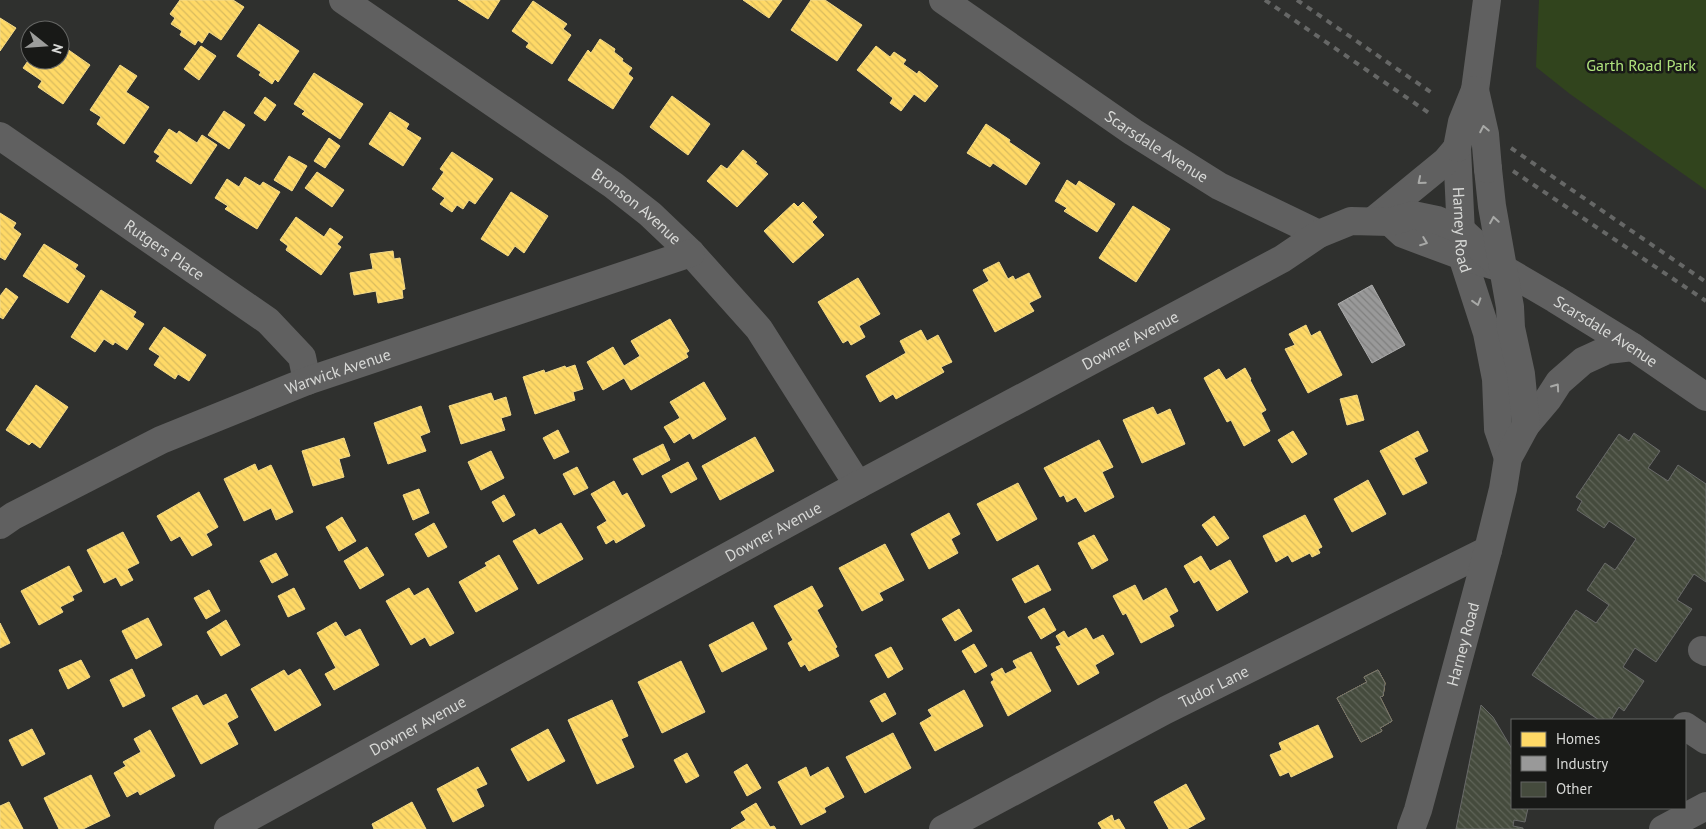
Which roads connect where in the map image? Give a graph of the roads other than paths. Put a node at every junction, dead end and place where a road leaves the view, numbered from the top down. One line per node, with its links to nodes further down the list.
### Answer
1 (343, 0): 10 (street, Bronson Avenue)
2 (943, 0): 8 (street, Scarsdale Avenue)
3 (1486, 0): 4 (street, Harney Road)
4 (1477, 77): 6 (street, Harney Road, bridge); 11 (street, Harney Road, one-way to 4, bridge)
5 (0, 136): 13 (street, Rutgers Place)
6 (1457, 148): 7 (street, one-way to 7); 9 (street, Harney Road)
7 (1382, 221): 8 (street, Scarsdale Avenue); 9 (street, Scarsdale Avenue)
8 (1319, 234): 17 (street, Downer Avenue)
9 (1462, 243): 11 (street, Scarsdale Avenue); 16 (street, Harney Road, one-way to 16)
10 (691, 253): 13 (street, Warwick Avenue); 17 (street, Bronson Avenue)
11 (1502, 268): 12 (street, Scarsdale Avenue); 15 (street, Harney Road)
12 (1633, 347): 14 (street, Scarsdale Avenue); 15 (street, one-way to 12)
13 (307, 381): 18 (street, Warwick Avenue)
14 (1706, 397)
15 (1526, 425): 16 (street, Harney Road)
16 (1508, 458): 19 (street, Harney Road)
17 (858, 485): 23 (street, Downer Avenue)
18 (4, 516)
19 (1488, 550): 24 (street, Tudor Lane); 25 (street, Harney Road)
20 (1686, 727): 21 (street)
21 (1706, 740)
22 (1706, 806): 26 (street)
23 (228, 829)
24 (943, 829)
25 (1411, 829)
26 (1663, 829)

